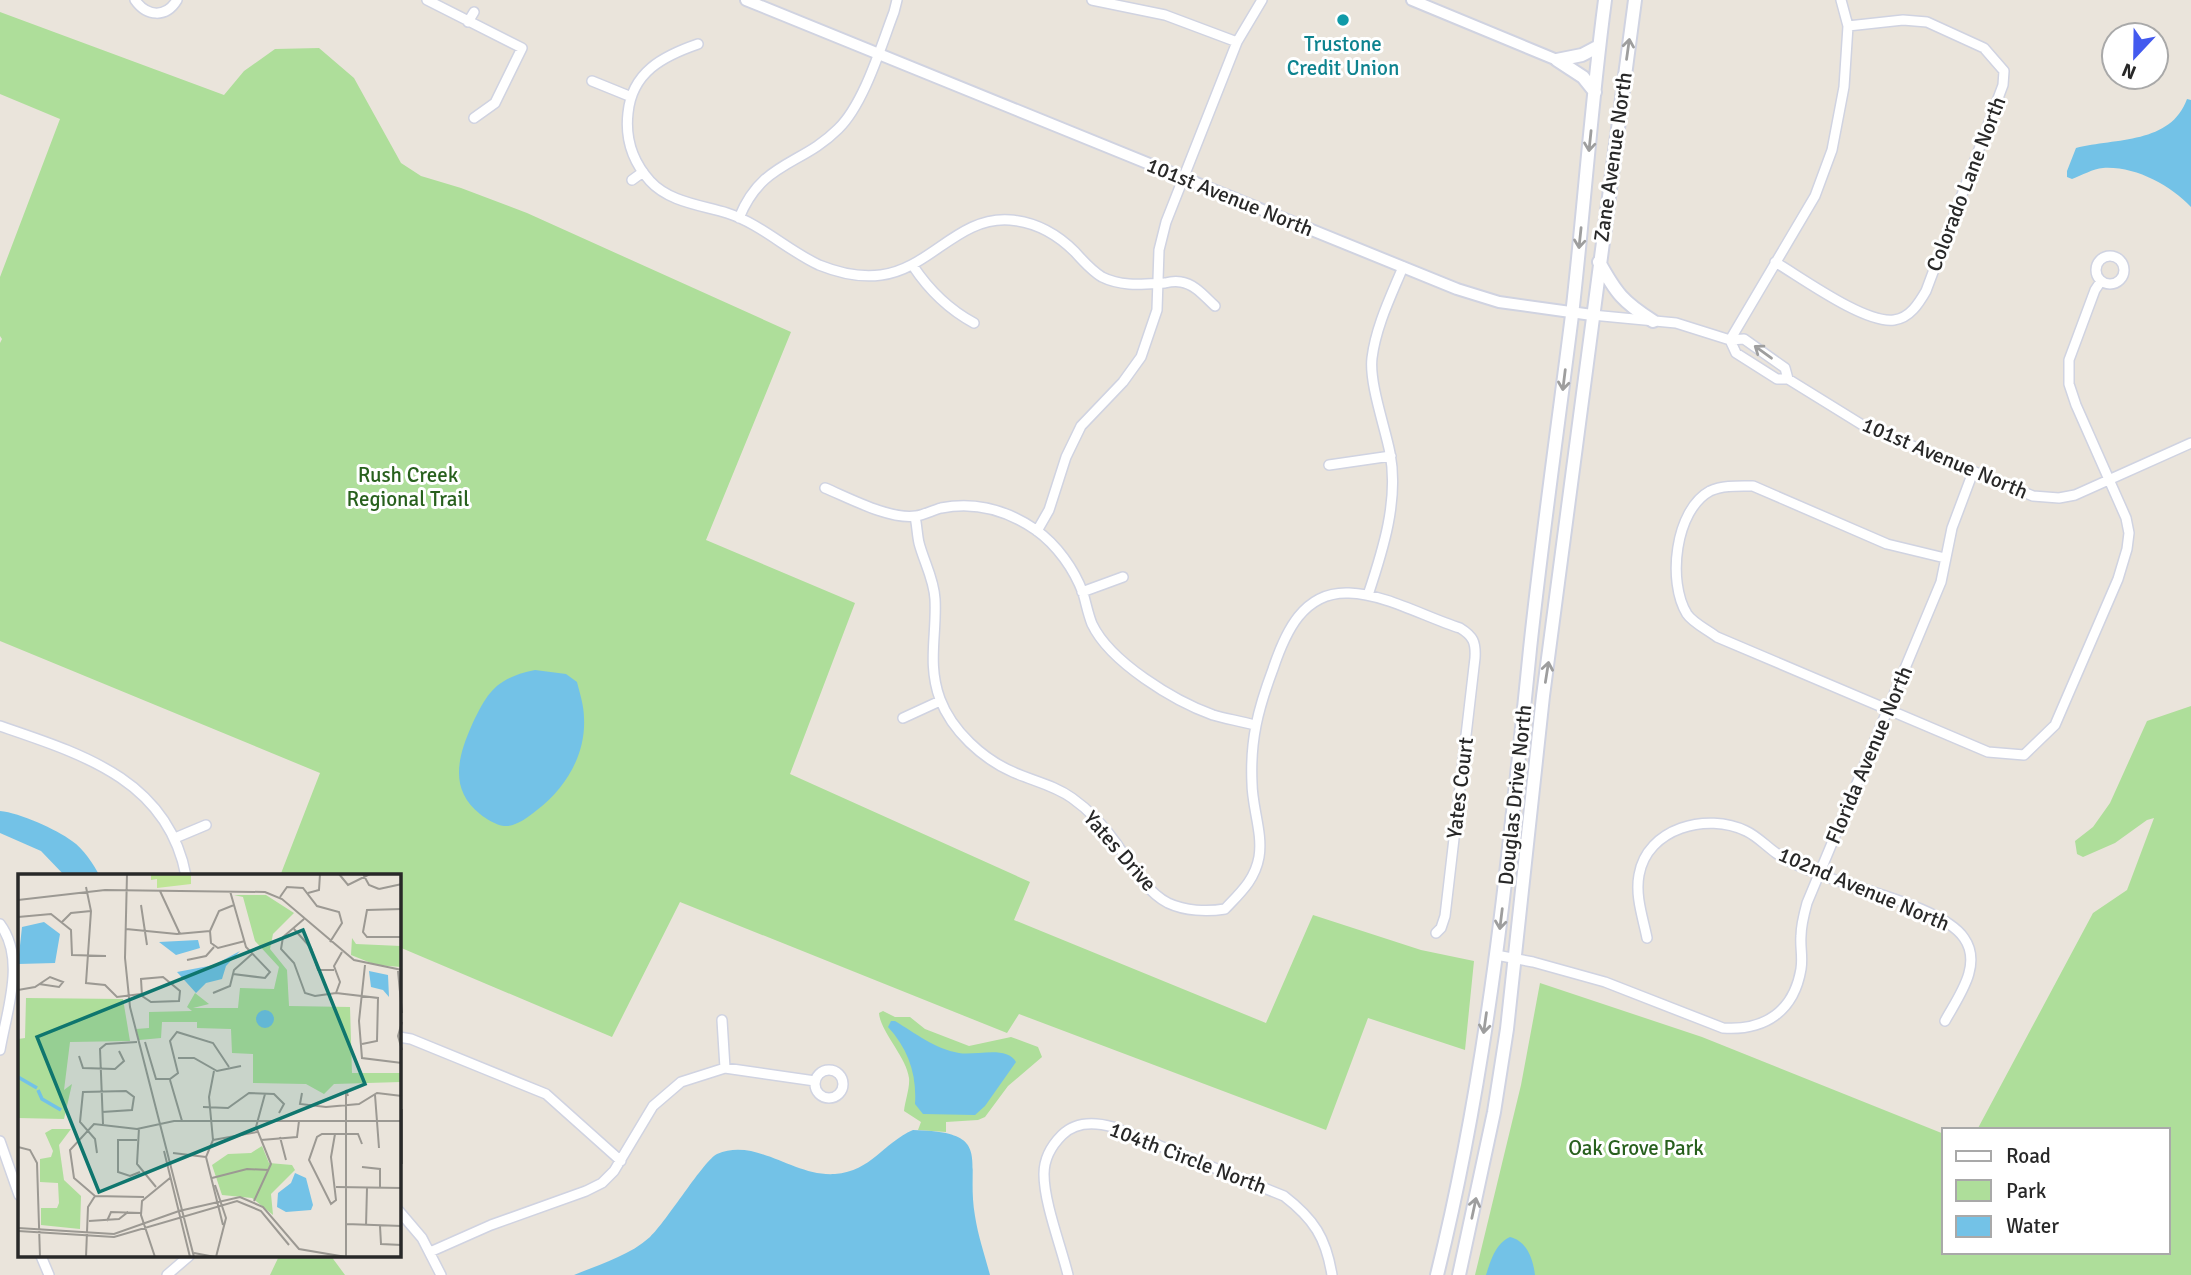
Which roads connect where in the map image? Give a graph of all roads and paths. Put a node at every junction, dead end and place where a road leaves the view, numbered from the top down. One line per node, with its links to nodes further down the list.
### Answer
1 (135, 0): 2 (street)
2 (177, 0)
3 (427, 0): 13 (street)
4 (746, 0): 18 (street, 101st Avenue North)
5 (897, 0): 18 (street)
6 (1093, 0): 15 (street)
7 (1262, 0): 15 (street)
8 (1412, 0): 19 (street)
9 (1605, 0): 17 (main road, Zane Avenue North)
10 (1635, 0): 28 (main road, Zane Avenue North, one-way to 10)
11 (1842, 0): 14 (street)
12 (474, 12): 13 (street)
13 (468, 22): 23 (street)
14 (1847, 26): 29 (street); 29 (street, Colorado Lane North)
15 (1237, 42): 25 (street)
16 (698, 44): 22 (street)
17 (1599, 46): 19 (main road); 21 (main road, Zane Avenue North)
18 (877, 53): 25 (street, 101st Avenue North); 27 (street)
19 (1558, 60): 21 (main road)
20 (592, 81): 22 (street)
21 (1595, 92): 35 (main road, Zane Avenue North, one-way to 35)
22 (629, 96): 24 (street)
23 (474, 118)
24 (643, 172): 26 (street); 27 (street)
25 (1182, 178): 31 (street, 101st Avenue North); 33 (street)
26 (632, 180)
27 (739, 218): 30 (street)
28 (1599, 262): 36 (main road, Zane Avenue North); 37 (main road)
29 (1776, 262): 39 (street)
30 (913, 266): 33 (street); 38 (street)
31 (1403, 267): 35 (street, 101st Avenue North); 42 (street)
32 (2101, 281): 45 (street)
33 (1156, 283): 34 (street); 48 (street)
34 (1215, 306)
35 (1572, 312): 36 (street, 101st Avenue North); 66 (main road, Douglas Drive North, one-way to 66)
36 (1592, 315): 37 (street, 101st Avenue North); 67 (main road, Douglas Drive North, one-way to 36)
37 (1653, 321): 39 (street, 101st Avenue North)
38 (974, 323)
39 (1730, 340): 40 (street, 101st Avenue North); 40 (street, 101st Avenue North, one-way to 39)
40 (1788, 379): 44 (street, 101st Avenue North)
41 (2191, 443): 45 (street, 101st Avenue North)
42 (1391, 456): 43 (street); 52 (street)
43 (1329, 465)
44 (1973, 472): 45 (street, 101st Avenue North); 49 (street, Florida Avenue North)
45 (2110, 480): 55 (street)
46 (825, 488): 47 (street)
47 (915, 517): 48 (street); 54 (street, Yates Drive)
48 (1037, 531): 51 (street)
49 (1945, 558): 55 (street, Florida Avenue North); 55 (street)
50 (1123, 577): 51 (street)
51 (1082, 592): 57 (street)
52 (1368, 595): 53 (street, Yates Drive); 57 (street, Yates Drive)
53 (1474, 640): 64 (street, Yates Court)
54 (940, 701): 56 (street); 57 (street, Yates Drive)
55 (1887, 711): 62 (street, Florida Avenue North)
56 (903, 718)
57 (1254, 725)
58 (0, 726): 60 (street)
59 (206, 825): 60 (street)
60 (175, 838): 61 (street)
61 (186, 874)
62 (1819, 874): 65 (street, 102nd Avenue North); 67 (street, Florida Avenue North); 69 (street, 102nd Avenue North)
63 (0, 924): 71 (street)
64 (1436, 933)
65 (1647, 938)
66 (1496, 955): 67 (street); 86 (main road, Douglas Drive North, one-way to 86)
67 (1515, 959): 87 (main road, Douglas Drive North, one-way to 67)
68 (722, 1020): 72 (street)
69 (1945, 1021)
70 (401, 1037): 75 (street)
71 (0, 1049)
72 (725, 1068): 73 (street); 75 (street)
73 (815, 1081)
74 (0, 1141): 76 (street)
75 (621, 1161): 78 (street)
76 (18, 1192)
77 (401, 1214): 78 (street)
78 (430, 1252): 83 (street)
79 (42, 1258): 81 (street)
80 (187, 1258): 82 (street)
81 (49, 1275)
82 (167, 1275)
83 (441, 1275)
84 (1068, 1275): 85 (street, 104th Circle North)
85 (1332, 1275)
86 (1437, 1275)
87 (1459, 1275)

